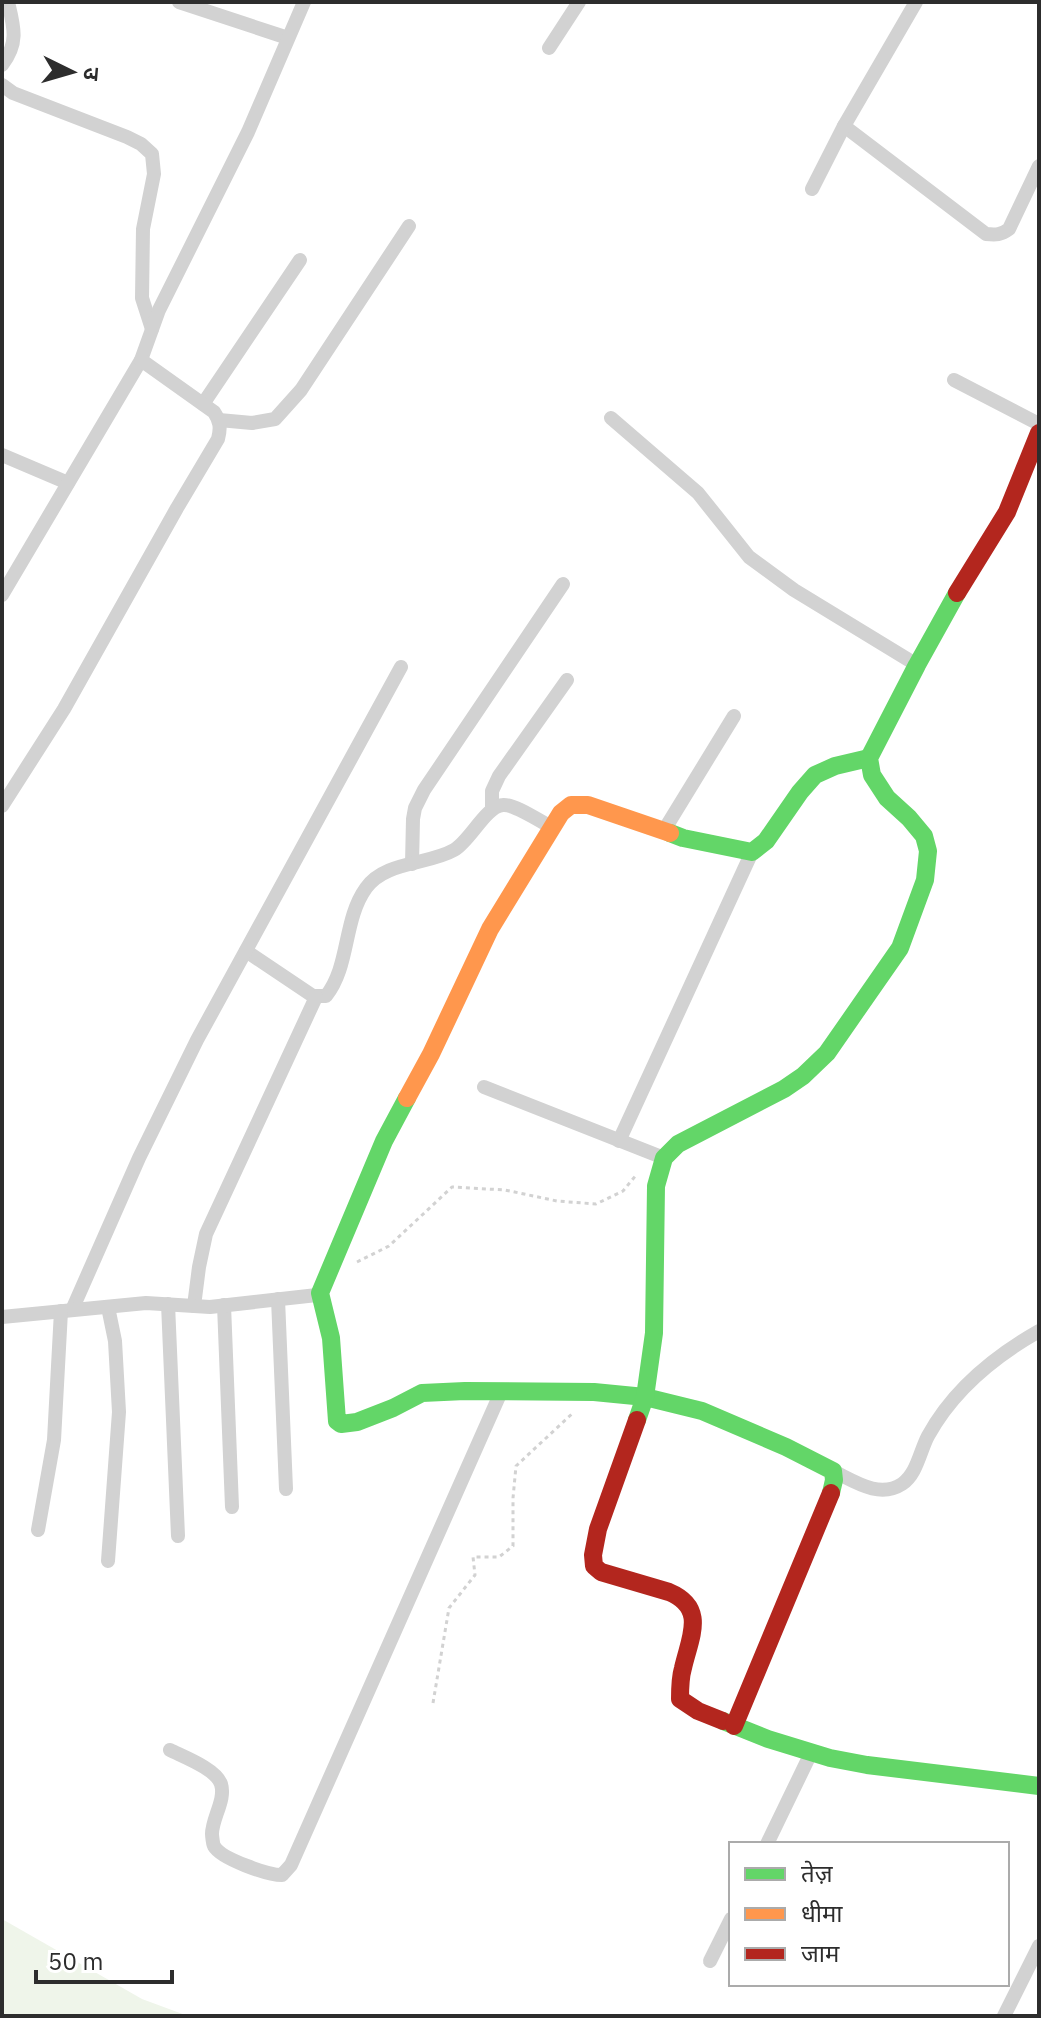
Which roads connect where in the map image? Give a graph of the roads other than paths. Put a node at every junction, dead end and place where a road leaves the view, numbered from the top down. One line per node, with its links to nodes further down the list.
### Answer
1 (8, 2): 8 (street)
2 (179, 2): 6 (street)
3 (304, 2): 6 (street)
4 (579, 2): 7 (street)
5 (916, 2): 10 (street)
6 (288, 38): 15 (street)
7 (549, 48)
8 (2, 65)
9 (2, 85): 15 (street)
10 (844, 126): 11 (street); 12 (street)
11 (1039, 166)
12 (812, 189)
13 (409, 226): 20 (street)
14 (300, 260): 18 (street)
15 (152, 330): 16 (street)
16 (141, 360): 18 (street); 24 (street)
17 (954, 380): 21 (street)
18 (203, 404): 20 (street)
19 (611, 418): 27 (street)
20 (219, 420): 32 (street)
21 (1039, 424)
22 (1039, 433): 27 (street)
23 (2, 455): 24 (street)
24 (68, 483): 26 (street)
25 (563, 584): 37 (street)
26 (2, 595)
27 (917, 665): 31 (street)
28 (401, 667): 38 (street)
29 (567, 680): 33 (street)
30 (734, 716): 35 (street)
31 (869, 758): 36 (street); 42 (street)
32 (2, 806)
33 (492, 809): 34 (street); 37 (street)
34 (553, 828): 35 (street); 43 (street)
35 (663, 832): 36 (street)
36 (752, 852): 41 (street)
37 (412, 864): 39 (street)
38 (246, 951): 39 (street); 49 (street)
39 (316, 997): 47 (street)
40 (484, 1087): 41 (street)
41 (619, 1141): 42 (street)
42 (664, 1158): 53 (street)
43 (320, 1293): 44 (street); 52 (street)
44 (278, 1299): 46 (street); 55 (street)
45 (168, 1304): 47 (street); 48 (street); 58 (street)
46 (224, 1305): 47 (street); 56 (street)
47 (194, 1306)
48 (108, 1307): 49 (street); 59 (street)
49 (66, 1311): 50 (street); 57 (street)
50 (2, 1317)
51 (1039, 1331): 54 (street)
52 (501, 1392): 53 (street); 61 (street)
53 (645, 1397): 54 (street); 60 (street)
54 (833, 1471): 60 (street)
55 (286, 1489)
56 (232, 1507)
57 (38, 1530)
58 (178, 1536)
59 (108, 1561)
60 (734, 1726): 62 (street)
61 (170, 1750)
62 (811, 1753): 63 (street); 64 (street)
63 (1039, 1786)
64 (768, 1842)
65 (729, 1923): 67 (street)
66 (1039, 1946): 68 (street)
67 (710, 1961)
68 (1004, 2016)

